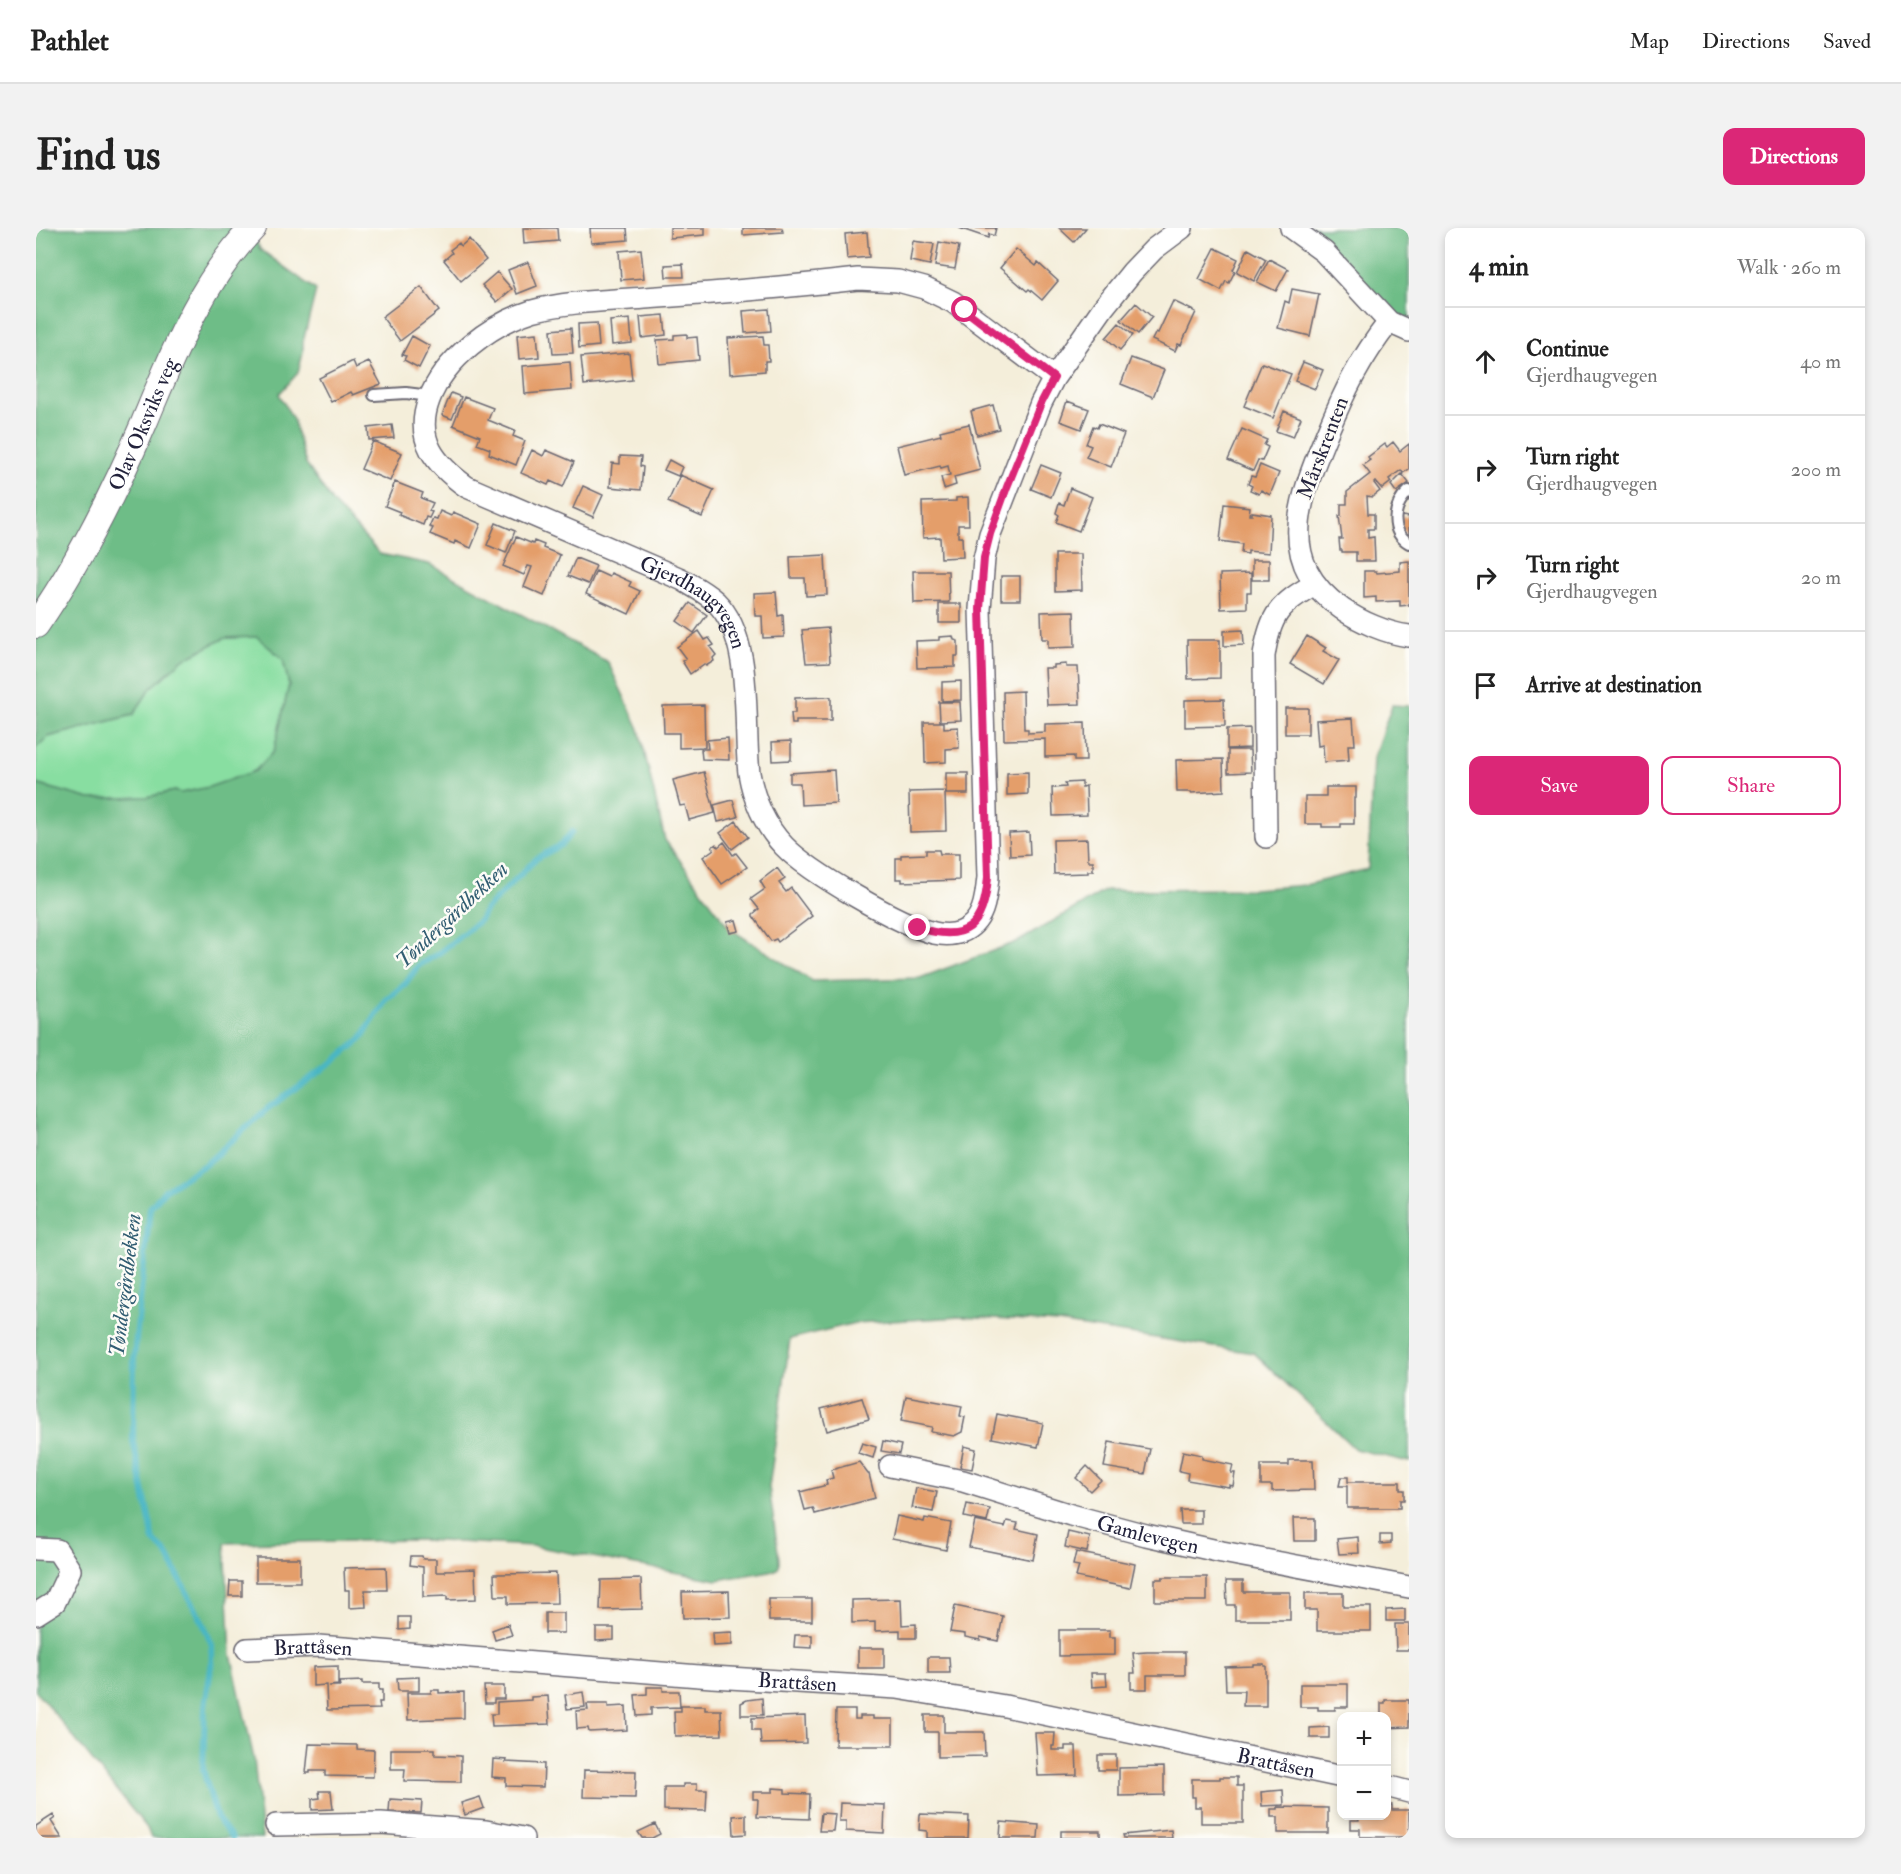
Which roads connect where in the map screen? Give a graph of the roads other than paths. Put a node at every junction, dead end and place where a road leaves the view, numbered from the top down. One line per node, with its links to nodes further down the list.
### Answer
1 (253, 228): 12 (street, Olav Oksviks veg)
2 (1182, 228): 6 (street, Gjerdhaugvegen)
3 (1291, 228): 4 (street)
4 (1389, 322): 5 (street); 11 (street, Mårskrenten)
5 (1409, 331)
6 (1054, 378): 8 (street, Gjerdhaugvegen); 8 (street, Gjerdhaugvegen)
7 (374, 395): 8 (lane)
8 (430, 396)
9 (1409, 491): 10 (lane)
10 (1409, 543)
11 (1315, 584): 13 (street, Mårskrenten); 14 (street)
12 (36, 625)
13 (1409, 636)
14 (1266, 837)
15 (890, 1466): 17 (street, Gamlevegen)
16 (36, 1549): 18 (street)
17 (1409, 1587)
18 (36, 1614)
19 (247, 1649): 20 (street, Brattåsen)
20 (1337, 1776)
21 (1391, 1787): 22 (street)
22 (1409, 1792)
23 (276, 1826): 24 (street)
24 (523, 1838)

